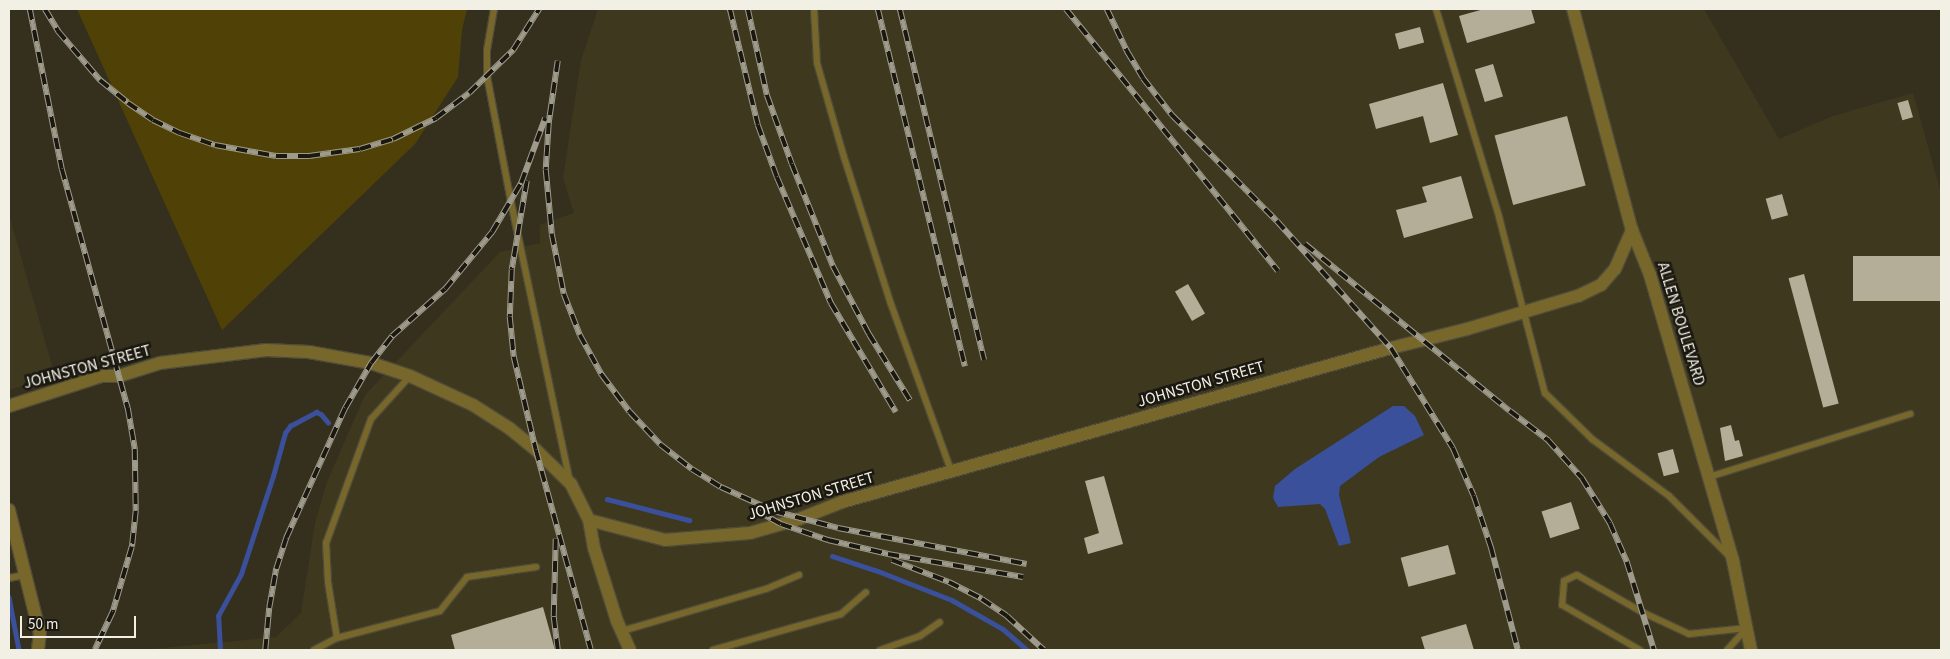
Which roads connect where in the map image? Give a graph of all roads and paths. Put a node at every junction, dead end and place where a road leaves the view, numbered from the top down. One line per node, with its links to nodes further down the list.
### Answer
1 (494, 9): 12 (lane)
2 (814, 9): 10 (lane)
3 (1436, 9): 6 (lane)
4 (1573, 9): 5 (street, ALLEN BOULEVARD)
5 (1632, 230): 6 (street, JOHNSTON STREET); 11 (street, ALLEN BOULEVARD)
6 (1523, 312): 10 (street, JOHNSTON STREET); 15 (lane)
7 (410, 376): 8 (street, JOHNSTON STREET); 12 (street, JOHNSTON STREET); 24 (lane)
8 (9, 406)
9 (1910, 414): 11 (lane)
10 (951, 471): 14 (street, JOHNSTON STREET)
11 (1709, 477): 15 (street, ALLEN BOULEVARD)
12 (571, 484): 14 (street, JOHNSTON STREET)
13 (9, 510): 17 (street)
14 (589, 520): 23 (street)
15 (1733, 561): 22 (street, ALLEN BOULEVARD)
16 (536, 567): 24 (lane)
17 (26, 575): 19 (lane); 25 (street)
18 (799, 575): 23 (lane)
19 (9, 578)
20 (866, 592): 28 (lane)
21 (940, 622): 29 (lane)
22 (1747, 628): 30 (lane); 31 (lane); 32 (street, ALLEN BOULEVARD)
23 (622, 631): 27 (street)
24 (337, 638): 26 (lane)
25 (38, 650)
26 (314, 650)
27 (630, 650)
28 (714, 650)
29 (880, 650)
30 (1640, 650)
31 (1727, 650)
32 (1751, 650)

